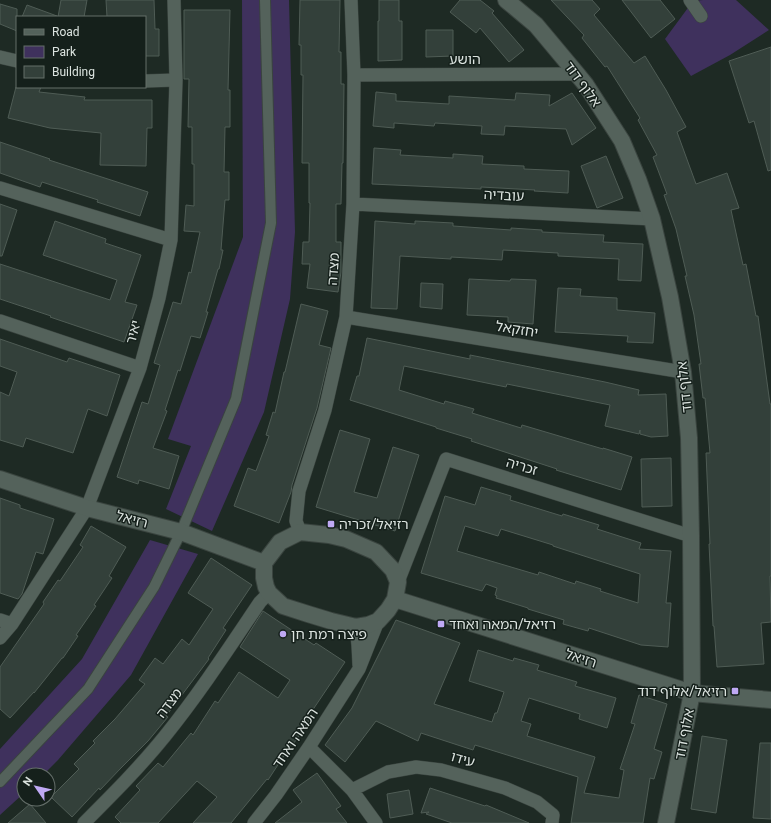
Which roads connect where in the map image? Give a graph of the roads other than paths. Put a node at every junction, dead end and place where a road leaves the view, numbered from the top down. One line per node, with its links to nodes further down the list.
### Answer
1 (174, 0): 11 (street, יאיר)
2 (265, 0): 23 (street)
3 (351, 0): 10 (street, מצדה)
4 (506, 0): 9 (street, אלוף דוד)
5 (690, 0): 6 (street)
6 (701, 16)
7 (0, 57): 8 (street)
8 (16, 61)
9 (577, 74): 10 (street, הושע); 15 (street, אלוף דוד)
10 (354, 75): 14 (street, מצדה)
11 (176, 80): 12 (street); 16 (street, יאיר)
12 (146, 81)
13 (0, 188): 16 (street)
14 (353, 204): 15 (street, עובדיה); 17 (street, מצדה)
15 (652, 219): 20 (street, אלוף דוד)
16 (171, 240): 19 (street, יאיר)
17 (346, 317): 20 (street, יחזקאל); 24 (street, מצדה)
18 (0, 321): 19 (street)
19 (140, 368): 22 (street, יאיר)
20 (683, 372): 25 (street, אלוף דוד)
21 (0, 479): 22 (street, רזיאל)
22 (87, 508): 23 (street, רזיאל); 31 (street, יאיר)
23 (181, 532): 26 (street, רזיאל); 38 (street)
24 (300, 532): 26 (street); 27 (street)
25 (691, 536): 27 (street, זכריה); 35 (street, אלוף דוד)
26 (264, 563): 28 (street)
27 (395, 576): 29 (street)
28 (269, 593): 32 (street); 40 (street, מצדה)
29 (395, 599): 30 (street); 35 (street, רזיאל)
30 (378, 621): 32 (street); 34 (street, המאה ואחד)
31 (6, 622): 33 (street, יאיר)
32 (356, 627): 34 (street)
33 (0, 638)
34 (359, 669): 37 (street, המאה ואחד)
35 (692, 693): 36 (street, רזיאל); 44 (street, אלוף דוד)
36 (771, 700)
37 (309, 747): 39 (street); 41 (street, המאה ואחד)
38 (0, 782)
39 (352, 790): 42 (street); 43 (street, עידו)
40 (84, 823)
41 (254, 823)
42 (376, 823)
43 (552, 823)
44 (666, 823)

